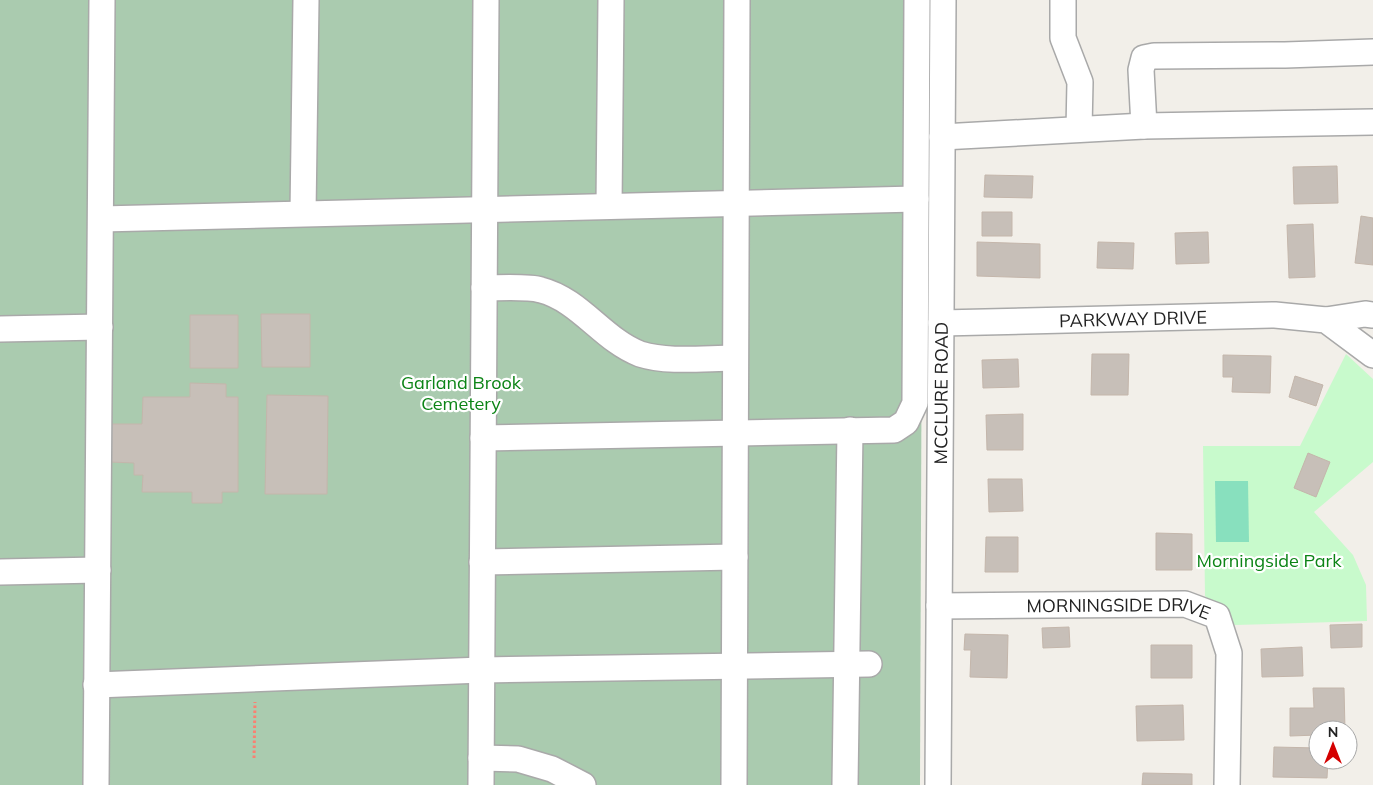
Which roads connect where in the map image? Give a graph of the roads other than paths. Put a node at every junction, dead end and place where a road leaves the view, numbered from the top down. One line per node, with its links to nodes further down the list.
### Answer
1 (102, 0): 19 (street)
2 (306, 0): 18 (street)
3 (486, 0): 17 (street)
4 (611, 0): 16 (street)
5 (737, 0): 15 (street)
6 (917, 0): 14 (street)
7 (943, 0): 13 (street, MCCLURE ROAD)
8 (1063, 0): 12 (street)
9 (1373, 52): 11 (street)
10 (1373, 122): 11 (street)
11 (1144, 126): 12 (street)
12 (1080, 130): 13 (street)
13 (942, 137): 23 (street, MCCLURE ROAD)
14 (916, 200): 15 (street); 28 (street)
15 (736, 204): 16 (street); 27 (street)
16 (609, 206): 17 (street)
17 (485, 210): 18 (street); 20 (street)
18 (304, 213): 19 (street)
19 (101, 219): 24 (street)
20 (484, 288): 27 (street); 30 (street)
21 (1373, 315): 22 (street, PARKWAY DRIVE)
22 (1326, 320): 23 (street, PARKWAY DRIVE); 26 (street)
23 (941, 323): 35 (street, MCCLURE ROAD)
24 (100, 327): 25 (street); 33 (street)
25 (0, 329)
26 (1373, 355)
27 (735, 358): 29 (street)
28 (850, 430): 29 (street); 36 (street)
29 (735, 433): 30 (street); 31 (street)
30 (483, 438): 32 (street)
31 (734, 557): 32 (street); 37 (street)
32 (482, 562): 38 (street)
33 (98, 570): 34 (street); 39 (street)
34 (0, 572)
35 (939, 606): 46 (street, MCCLURE ROAD); 47 (street, MORNINGSIDE DRIVE)
36 (858, 664): 37 (street); 45 (street)
37 (734, 666): 38 (street); 44 (street)
38 (482, 670): 39 (street); 40 (street)
39 (96, 685): 41 (street)
40 (481, 758): 42 (street); 43 (street)
41 (96, 785)
42 (481, 785)
43 (584, 785)
44 (734, 785)
45 (845, 785)
46 (938, 785)
47 (1227, 785)

